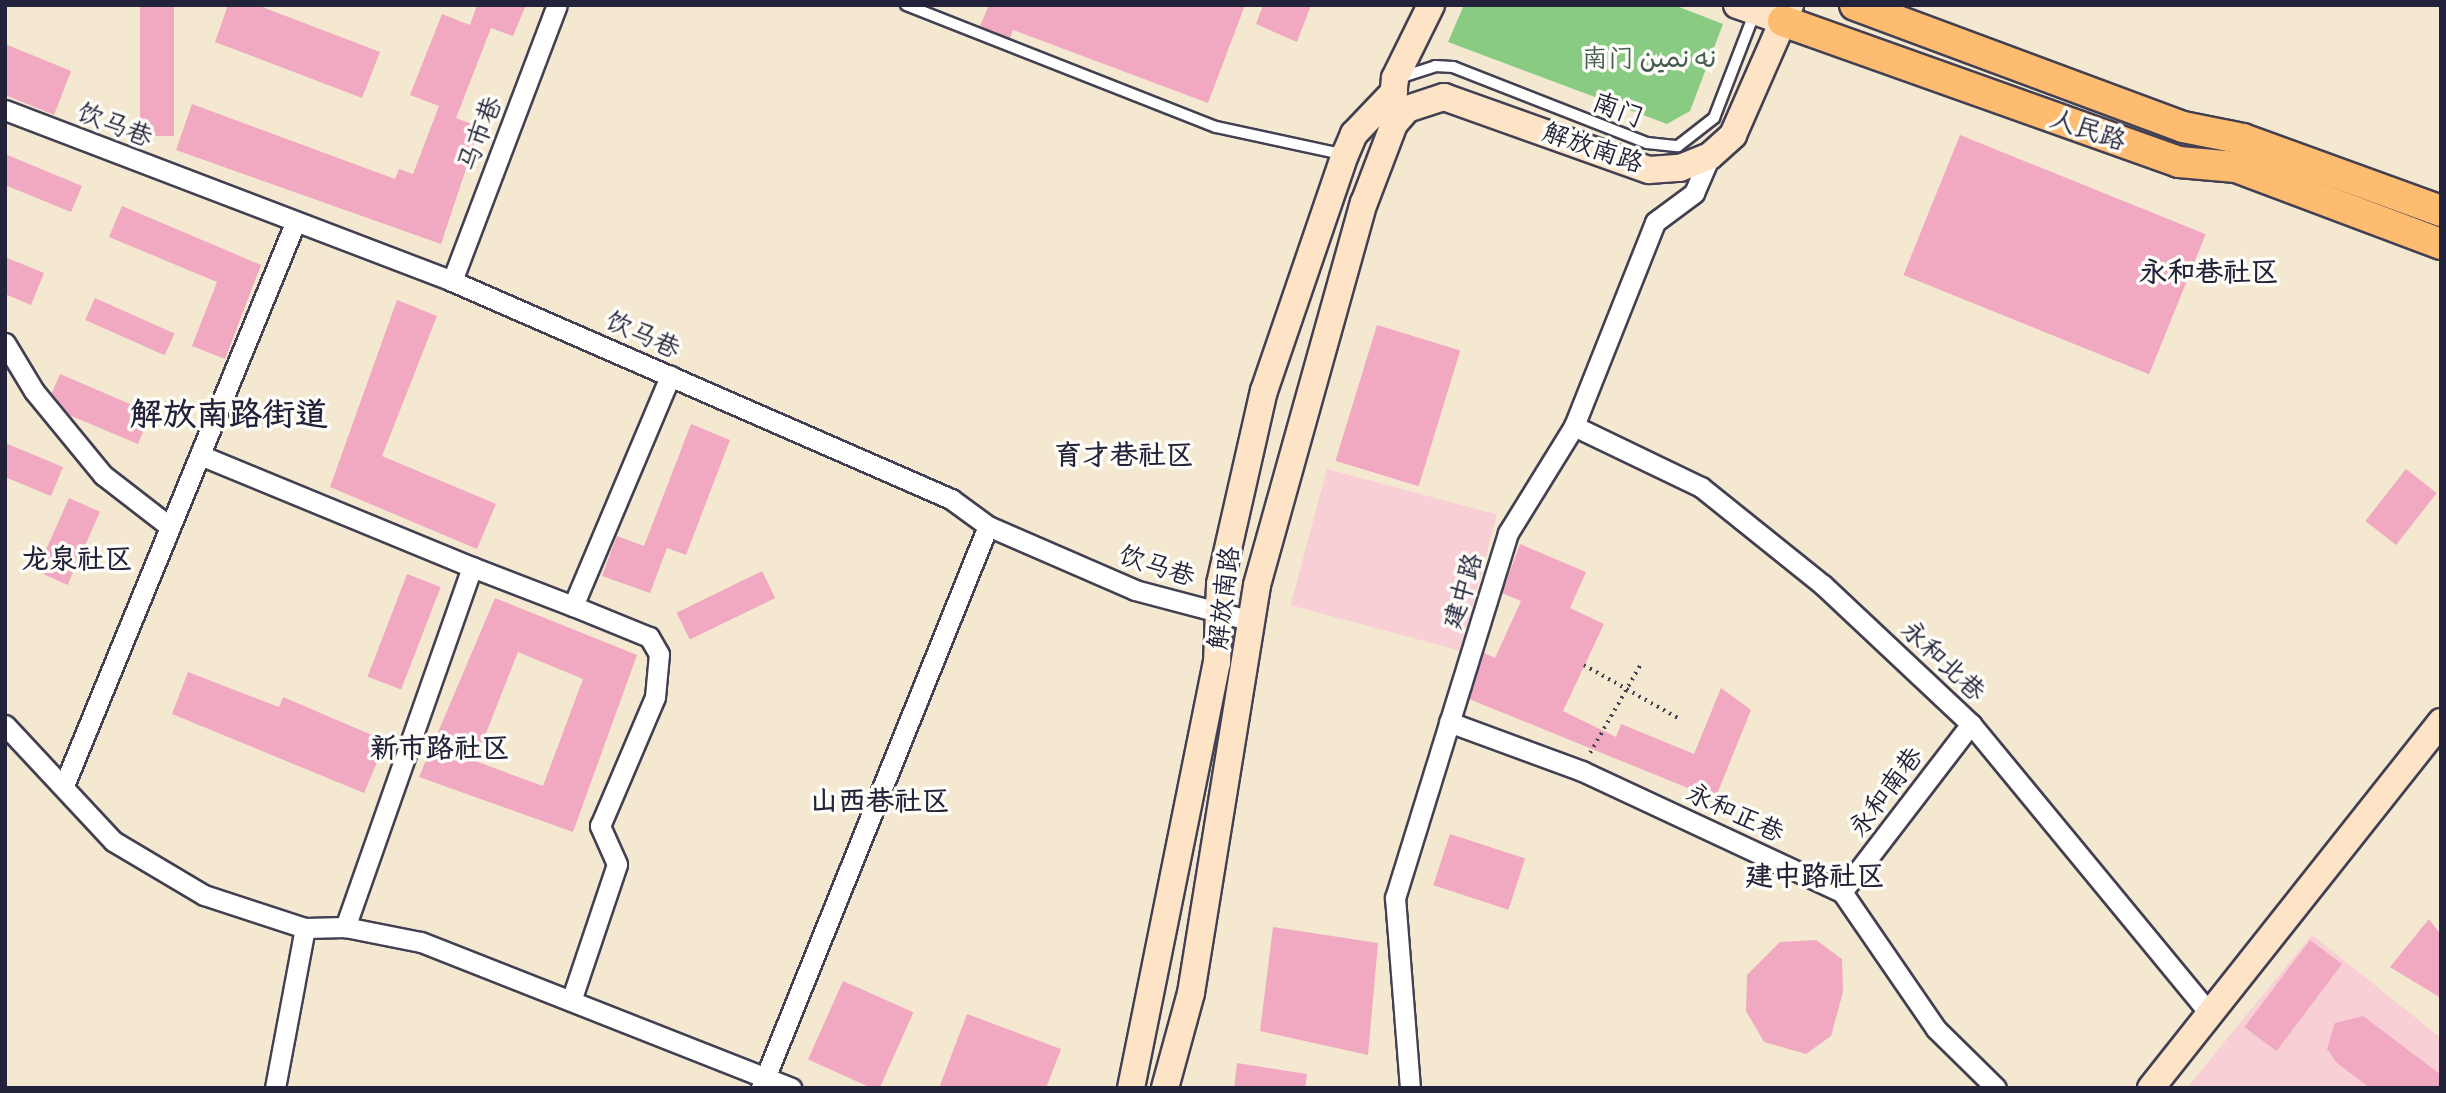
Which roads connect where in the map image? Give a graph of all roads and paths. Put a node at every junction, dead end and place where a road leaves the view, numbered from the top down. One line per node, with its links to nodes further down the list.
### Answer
1 (557, 5): 15 (street, 马市巷)
2 (906, 5): 10 (lane)
3 (1431, 5): 6 (main road, 解放南路)
4 (1855, 5): 12 (main road, 人民路)
5 (1765, 10): 6 (lane, 南门); 11 (main road, 解放南路); 14 (main road, 人民路)
6 (1394, 92): 7 (main road); 9 (main road, 解放南路); 10 (main road, 解放南路)
7 (1463, 101): 9 (main road, 解放南路); 11 (main road, 解放南路)
8 (5, 110): 13 (street, 饮马巷)
9 (1387, 142): 25 (main road, 解放南路)
10 (1345, 155): 24 (main road, 解放南路)
11 (1710, 156): 18 (street, 建中路)
12 (2441, 211)
13 (295, 223): 15 (street, 饮马巷); 19 (street)
14 (2441, 244)
15 (453, 281): 17 (street, 饮马巷)
16 (5, 343): 21 (street)
17 (670, 376): 20 (street, 饮马巷); 23 (street)
18 (1574, 426): 30 (street, 建中路); 32 (street, 永和北巷)
19 (200, 455): 21 (street); 22 (street)
20 (988, 526): 24 (street, 饮马巷); 41 (street)
21 (170, 527): 35 (street)
22 (472, 567): 23 (street); 37 (street)
23 (573, 606): 39 (street)
24 (1219, 612): 25 (street, 饮马巷); 44 (main road, 解放南路)
25 (1252, 621): 45 (main road, 解放南路)
26 (1642, 662): 28 (path)
27 (1584, 665): 28 (path)
28 (1628, 690): 29 (path); 34 (path)
29 (1678, 718)
30 (1449, 722): 36 (street, 永和正巷); 46 (street, 建中路)
31 (2441, 722): 40 (main road)
32 (1971, 723): 36 (street, 永和南巷); 40 (street, 永和北巷)
33 (5, 725): 35 (street)
34 (1592, 749)
35 (65, 783): 38 (street)
36 (1842, 892): 47 (street)
37 (345, 927): 38 (street); 39 (street)
38 (305, 928): 42 (street)
39 (572, 998): 41 (street)
40 (2208, 1013): 48 (main road)
41 (763, 1083): 43 (street)
42 (275, 1088)
43 (792, 1088)
44 (1131, 1088)
45 (1165, 1088)
46 (1410, 1088)
47 (1996, 1088)
48 (2151, 1088)

